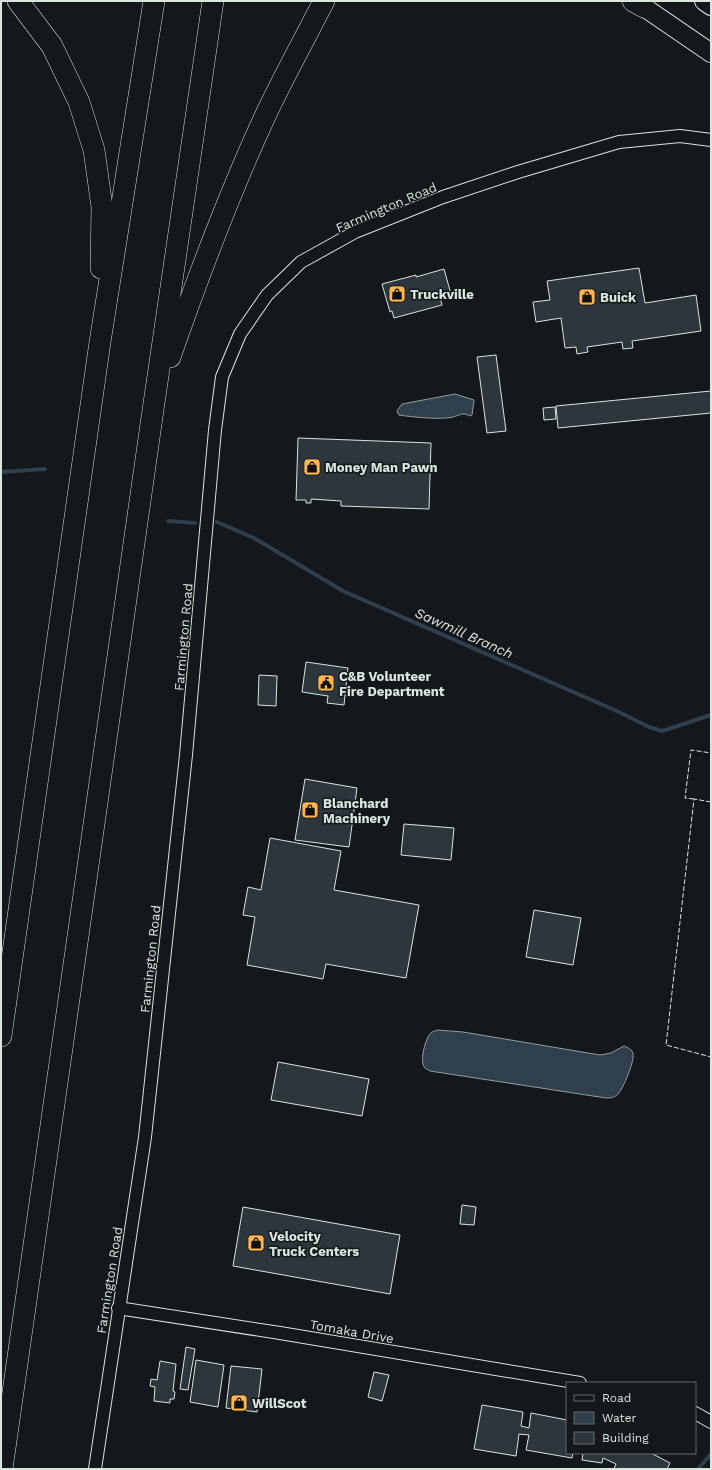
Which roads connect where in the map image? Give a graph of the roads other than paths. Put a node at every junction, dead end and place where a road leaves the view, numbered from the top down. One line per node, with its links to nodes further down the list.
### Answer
1 (18, 1): 10 (highway)
2 (154, 1): 10 (highway)
3 (213, 1): 11 (highway)
4 (324, 1): 11 (highway)
5 (704, 1): 7 (main road)
6 (638, 3): 8 (main road)
7 (711, 6)
8 (711, 53)
9 (711, 140): 13 (street, Farmington Road)
10 (100, 342): 12 (highway)
11 (154, 403): 17 (highway)
12 (1, 1036)
13 (118, 1308): 14 (street, Tomaka Drive); 18 (street, Farmington Road)
14 (574, 1382)
15 (696, 1414): 16 (street)
16 (711, 1422)
17 (2, 1469)
18 (95, 1469)

